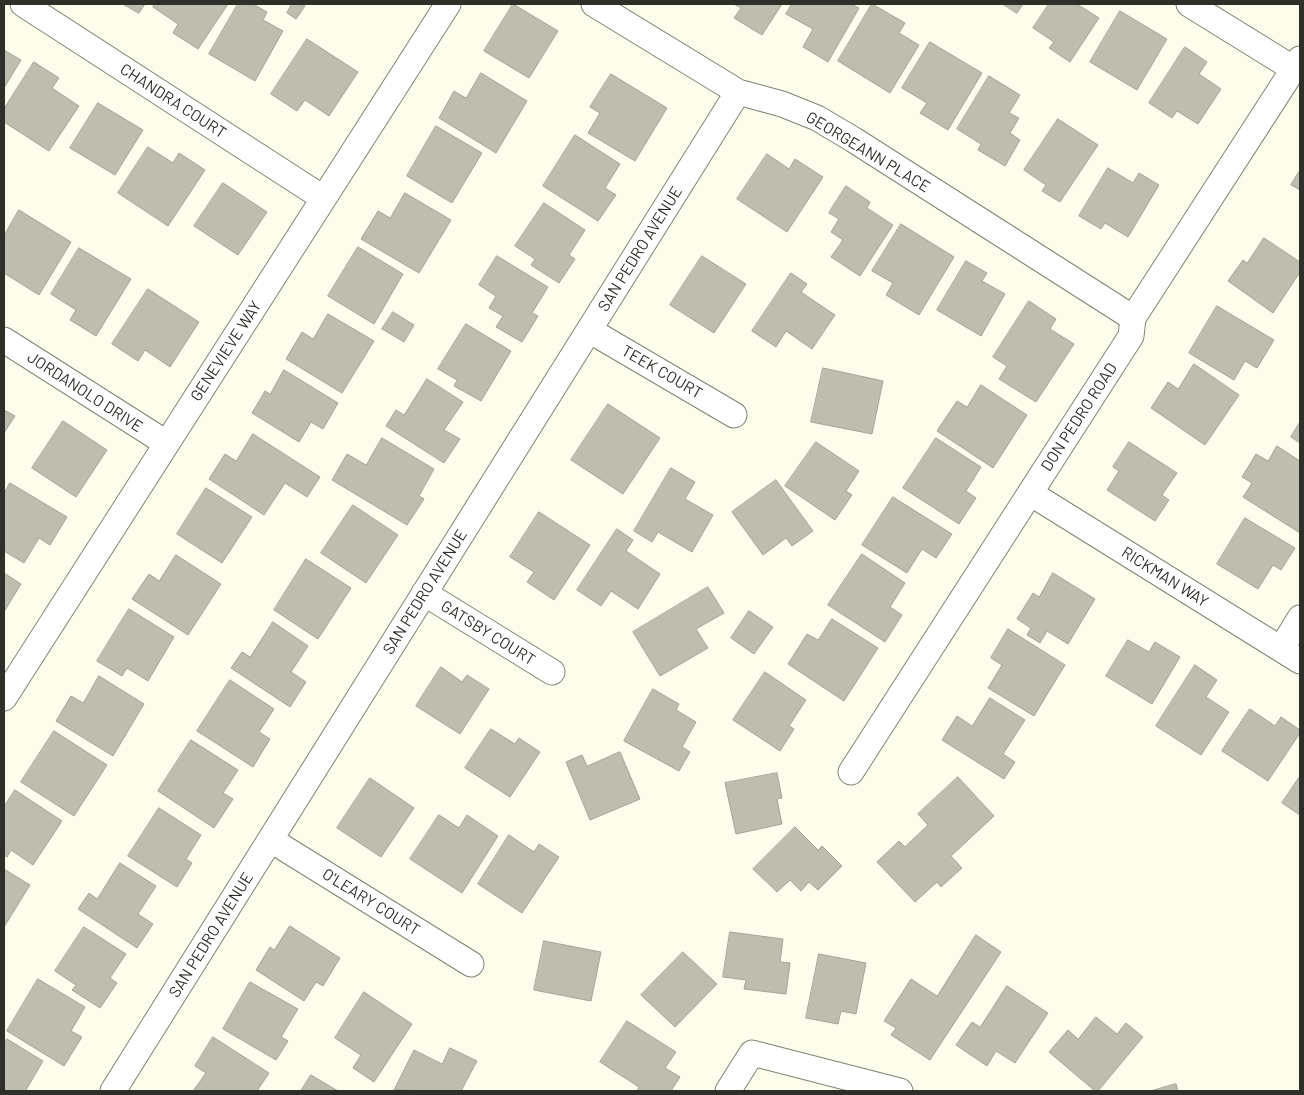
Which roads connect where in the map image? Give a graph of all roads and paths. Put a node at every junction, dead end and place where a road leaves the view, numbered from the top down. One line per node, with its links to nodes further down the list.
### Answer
1 (22, 4): 7 (street, CHANDRA COURT)
2 (448, 4): 7 (street, GENEVIEVE WAY)
3 (594, 4): 6 (street, GEORGEANN PLACE)
4 (1189, 4): 5 (street)
5 (1297, 64): 8 (street, DON PEDRO ROAD)
6 (738, 92): 8 (street, GEORGEANN PLACE); 9 (street, SAN PEDRO AVENUE)
7 (323, 198): 12 (street, GENEVIEVE WAY)
8 (1133, 318): 13 (street, DON PEDRO ROAD)
9 (589, 330): 11 (street, TEEK COURT); 14 (street, SAN PEDRO AVENUE)
10 (4, 340): 12 (street, JORDANOLO DRIVE)
11 (734, 415)
12 (166, 443): 18 (street, GENEVIEVE WAY)
13 (1030, 493): 16 (street, RICKMAN WAY); 19 (street, DON PEDRO ROAD)
14 (424, 593): 17 (street, GATSBY COURT); 20 (street, SAN PEDRO AVENUE)
15 (1300, 618): 16 (street)
16 (1290, 655)
17 (552, 672)
18 (5, 694)
19 (852, 772)
20 (271, 840): 21 (street, O'LEARY COURT); 22 (street, SAN PEDRO AVENUE)
21 (471, 964)
22 (113, 1091)
23 (728, 1091): 24 (street)
24 (900, 1091)

